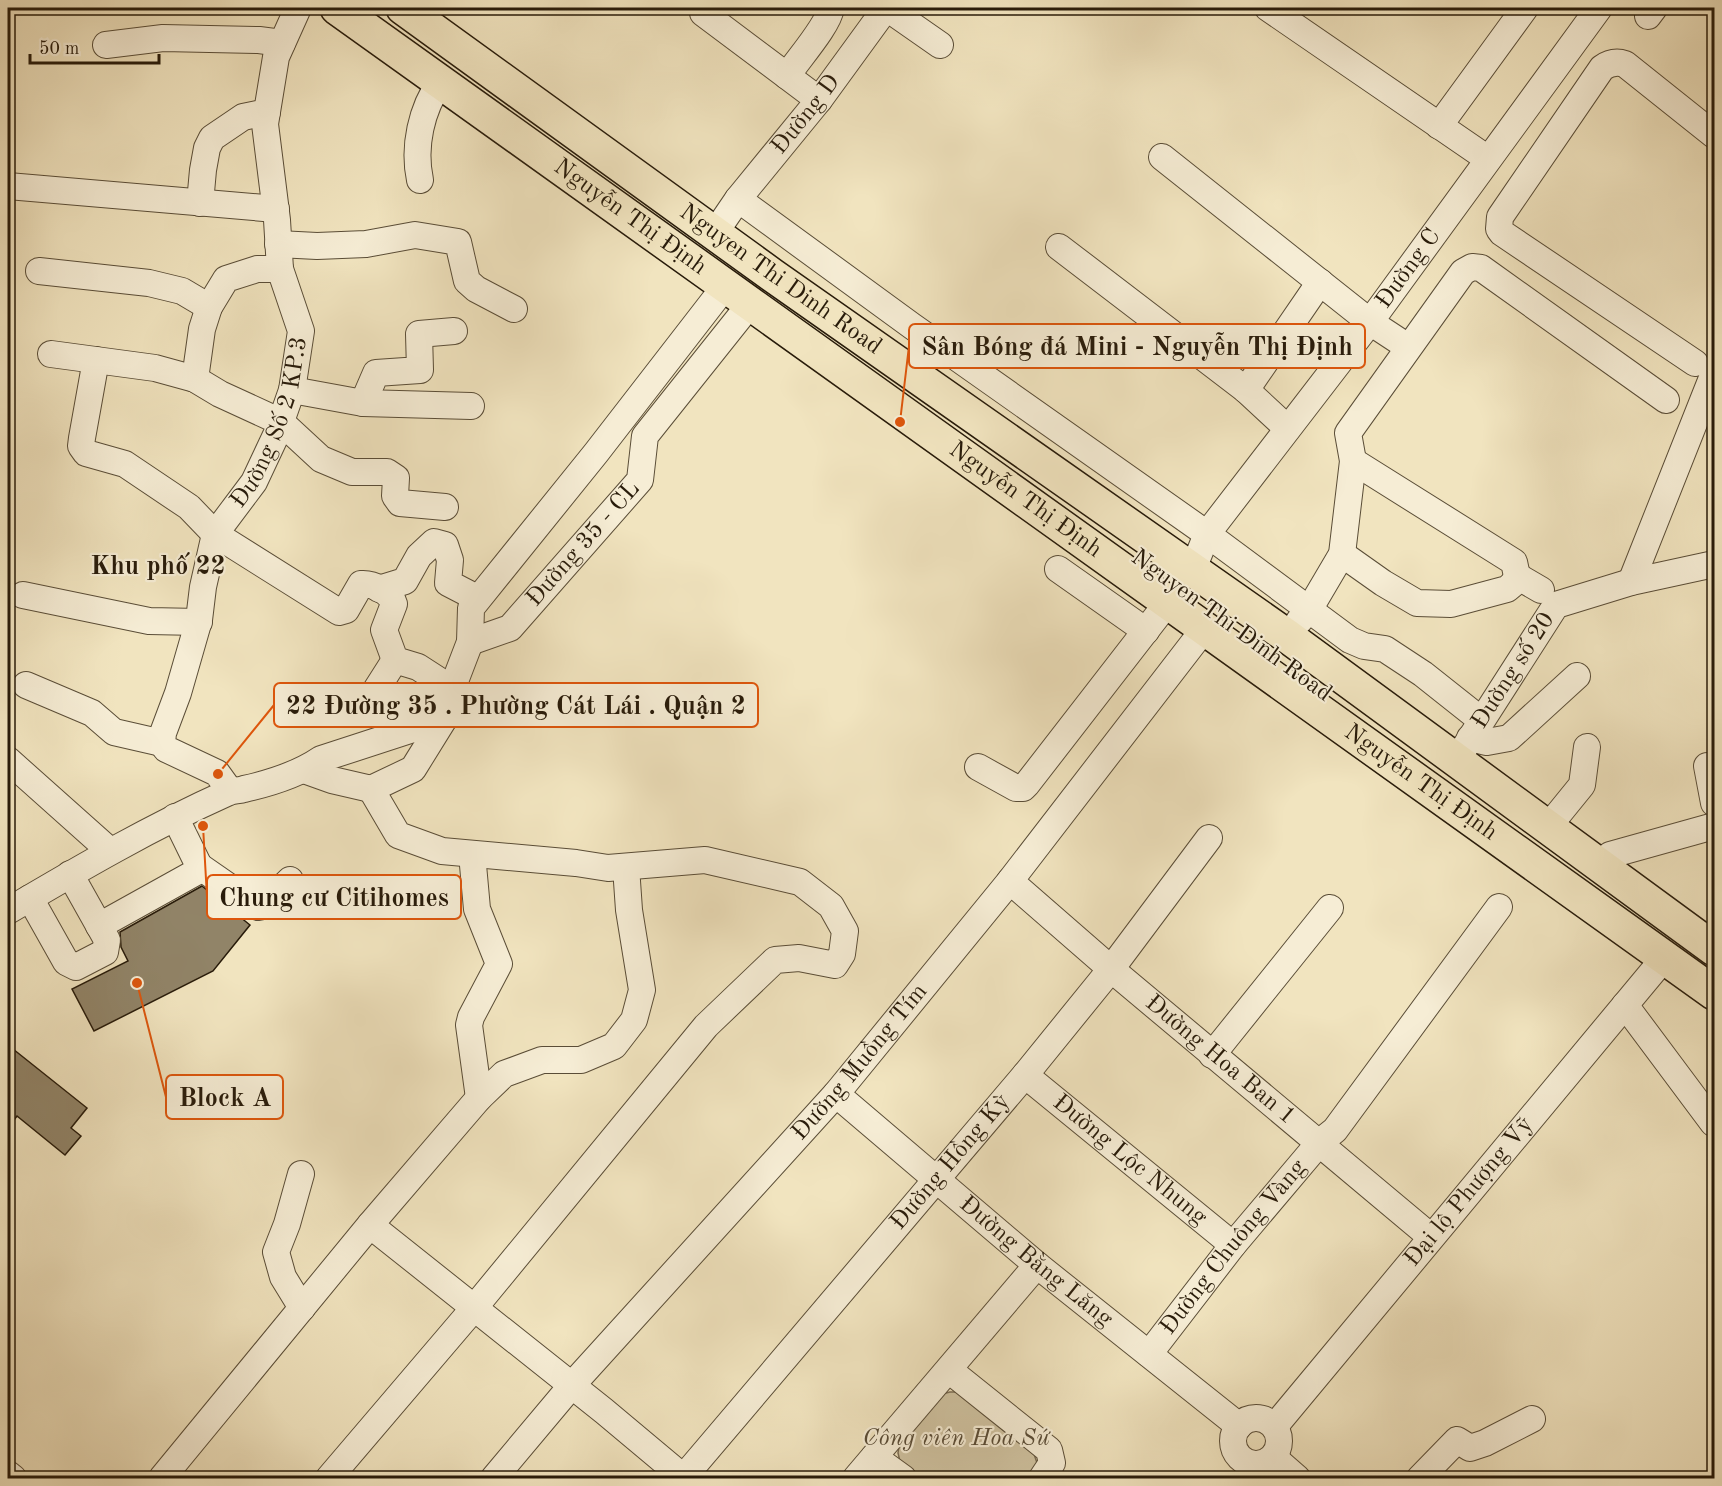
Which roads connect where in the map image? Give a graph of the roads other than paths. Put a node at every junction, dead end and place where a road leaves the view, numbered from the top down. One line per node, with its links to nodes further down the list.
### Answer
1 (298, 8): 12 (street, Đường Số 2 KP.3)
2 (337, 8): 18 (main road, Nguyễn Thị Định)
3 (368, 8): 34 (main road, Nguyen Thi Dinh Road)
4 (403, 8): 34 (main road, Nguyen Thi Dinh Road)
5 (430, 8): 29 (main road, Nguyễn Thị Định)
6 (702, 8): 16 (street)
7 (831, 8): 16 (street)
8 (886, 8): 14 (street); 19 (street, Đường D)
9 (1269, 8): 21 (street)
10 (1525, 8): 21 (street)
11 (1599, 8): 15 (street, Đường C)
12 (282, 43): 13 (street); 20 (street, Đường Số 2 KP.3)
13 (106, 45)
14 (940, 45)
15 (1564, 55): 17 (street); 24 (street, Đường C)
16 (786, 76): 19 (street)
17 (1597, 76): 22 (street); 44 (street)
18 (441, 81): 25 (street); 34 (main road, Nguyễn Thị Định)
19 (819, 100): 29 (street, Đường D)
20 (267, 112): 27 (street); 28 (street, Đường Số 2 KP.3)
21 (1439, 126): 24 (street)
22 (1714, 135)
23 (1162, 157): 35 (street)
24 (1488, 159): 38 (street, Đường C)
25 (420, 180)
26 (8, 186): 27 (street)
27 (200, 203): 28 (street)
28 (276, 209): 30 (street, Đường Số 2 KP.3)
29 (730, 210): 34 (main road, Nguyễn Thị Định); 40 (street)
30 (278, 243): 32 (street, Đường Số 2 KP.3); 37 (street)
31 (1059, 247): 47 (street)
32 (280, 269): 36 (street); 46 (street, Đường Số 2 KP.3)
33 (39, 271): 36 (street)
34 (754, 273): 40 (main road, Nguyễn Thị Định); 59 (main road, Nguyen Thi Dinh Road); 65 (street, Đường 35 - CL); 70 (street, Đường 35 - CL)
35 (1320, 282): 38 (street); 47 (street)
36 (209, 307): 45 (street)
37 (513, 309)
38 (1370, 322): 41 (street); 52 (street, Đường C)
39 (454, 331): 49 (street)
40 (905, 335): 59 (main road, Nguyễn Thị Định)
41 (1408, 347): 48 (street); 53 (street)
42 (51, 354): 43 (street)
43 (96, 360): 45 (street); 55 (street)
44 (1705, 368): 61 (street)
45 (195, 379): 51 (street)
46 (292, 390): 49 (street); 51 (street, Đường Số 2 KP.3)
47 (1246, 390): 52 (street)
48 (1666, 400)
49 (363, 403): 50 (street)
50 (471, 406)
51 (281, 422): 54 (street); 55 (street, Đường Số 2 KP.3)
52 (1287, 428): 59 (street, Đường C)
53 (1353, 461): 56 (street); 60 (street)
54 (444, 507)
55 (215, 534): 62 (street); 67 (street, Đường Số 2 KP.3)
56 (1342, 554): 60 (street); 68 (street)
57 (1714, 564): 61 (street, Đường số 20)
58 (1058, 569): 69 (street)
59 (1188, 570): 66 (main road, Nguyễn Thị Định); 66 (main road, Nguyễn Thị Định); 68 (street); 69 (street, Đường C)
60 (1517, 576): 63 (street)
61 (1630, 582): 78 (street, Đường số 20)
62 (379, 589): 65 (street); 71 (street)
63 (1541, 590)
64 (23, 595): 67 (street)
65 (477, 598): 70 (street, Đường 35 - CL)
66 (1221, 606): 68 (main road, Nguyễn Thị Định); 98 (street, Đường Muồng Tím); 105 (main road, Nguyễn Thị Định); 107 (main road, Nguyen Thi Dinh Road)
67 (199, 622): 77 (street, Đường Số 2 KP.3)
68 (1296, 625): 78 (main road, Nguyễn Thị Định)
69 (1146, 631): 82 (street, Đường C)
70 (470, 642): 74 (street, Đường 35 - CL)
71 (395, 660): 74 (street); 75 (street)
72 (1577, 676): 78 (street)
73 (26, 685): 77 (street)
74 (452, 689): 76 (street, Đường 35 - CL)
75 (324, 713)
76 (444, 719): 83 (street); 84 (street, Đường 35 - CL)
77 (162, 742): 85 (street)
78 (1467, 742): 88 (main road, Nguyễn Thị Định); 93 (main road)
79 (1587, 747): 88 (street)
80 (8, 760): 91 (street)
81 (1707, 766): 86 (street)
82 (978, 767)
83 (304, 770): 84 (street); 85 (street)
84 (371, 789): 92 (street)
85 (230, 791): 87 (street)
86 (1714, 803)
87 (175, 817): 91 (street); 94 (street)
88 (1556, 817): 93 (main road, Nguyễn Thị Định)
89 (1714, 826): 93 (street)
90 (1209, 838): 106 (street, Đường Hồng Kỳ)
91 (110, 851): 96 (street)
92 (472, 854): 95 (street); 113 (street)
93 (1602, 859): 103 (main road, Nguyễn Thị Định); 104 (main road)
94 (199, 866): 97 (street); 102 (street)
95 (626, 867): 113 (street); 123 (street)
96 (70, 874): 99 (street); 102 (street)
97 (290, 880)
98 (1010, 880): 106 (street, Đường Hoa Ban 1); 112 (street, Đường Muồng Tím)
99 (13, 907): 102 (street)
100 (1499, 907): 115 (street, Đường Chuông Vàng)
101 (1330, 908): 110 (street)
102 (99, 926)
103 (1714, 930)
104 (1714, 949)
105 (1665, 957): 108 (main road, Nguyễn Thị Định); 109 (street, Đại lộ Phượng Vỹ)
106 (1111, 969): 110 (street, Đường Hoa Ban 1); 111 (street, Đường Hồng Kỳ)
107 (1714, 971)
108 (1714, 993)
109 (1625, 1005): 114 (street); 119 (street, Đại lộ Phượng Vỹ)
110 (1212, 1055): 115 (street, Đường Hoa Ban 1)
111 (1025, 1075): 117 (street, Đường Hồng Kỳ); 120 (street, Đường Lộc Nhung)
112 (836, 1094): 117 (street, Đường Bằng Lăng); 126 (street, Đường Muồng Tím)
113 (479, 1098): 118 (street)
114 (1713, 1122)
115 (1320, 1142): 119 (street, Đường Hoa Ban 1); 120 (street, Đường Chuông Vàng)
116 (302, 1174): 122 (street)
117 (936, 1178): 121 (street, Đường Bằng Lăng); 134 (street, Đường Hồng Kỳ)
118 (370, 1225): 122 (street); 123 (street)
119 (1431, 1236): 129 (street, Đại lộ Phượng Vỹ)
120 (1233, 1245): 124 (street, Đường Chuông Vàng)
121 (1037, 1265): 124 (street, Đường Bằng Lăng); 125 (street)
122 (302, 1308): 136 (street)
123 (474, 1308): 126 (street); 137 (street)
124 (1149, 1354): 128 (street, Đường Bằng Lăng)
125 (949, 1370): 130 (street); 141 (street)
126 (572, 1385): 134 (street); 138 (street, Đường Muồng Tím)
127 (1532, 1419): 143 (street)
128 (1239, 1426): 129 (street); 132 (street)
129 (1275, 1426): 131 (street)
130 (874, 1457): 139 (street); 140 (street)
131 (1273, 1457): 132 (street); 142 (street)
132 (1238, 1469)
133 (8, 1474): 135 (street)
134 (683, 1478)
135 (13, 1479)
136 (162, 1479)
137 (329, 1479)
138 (494, 1479)
139 (856, 1479)
140 (903, 1479)
141 (1042, 1479)
142 (1297, 1479)
143 (1420, 1479)

